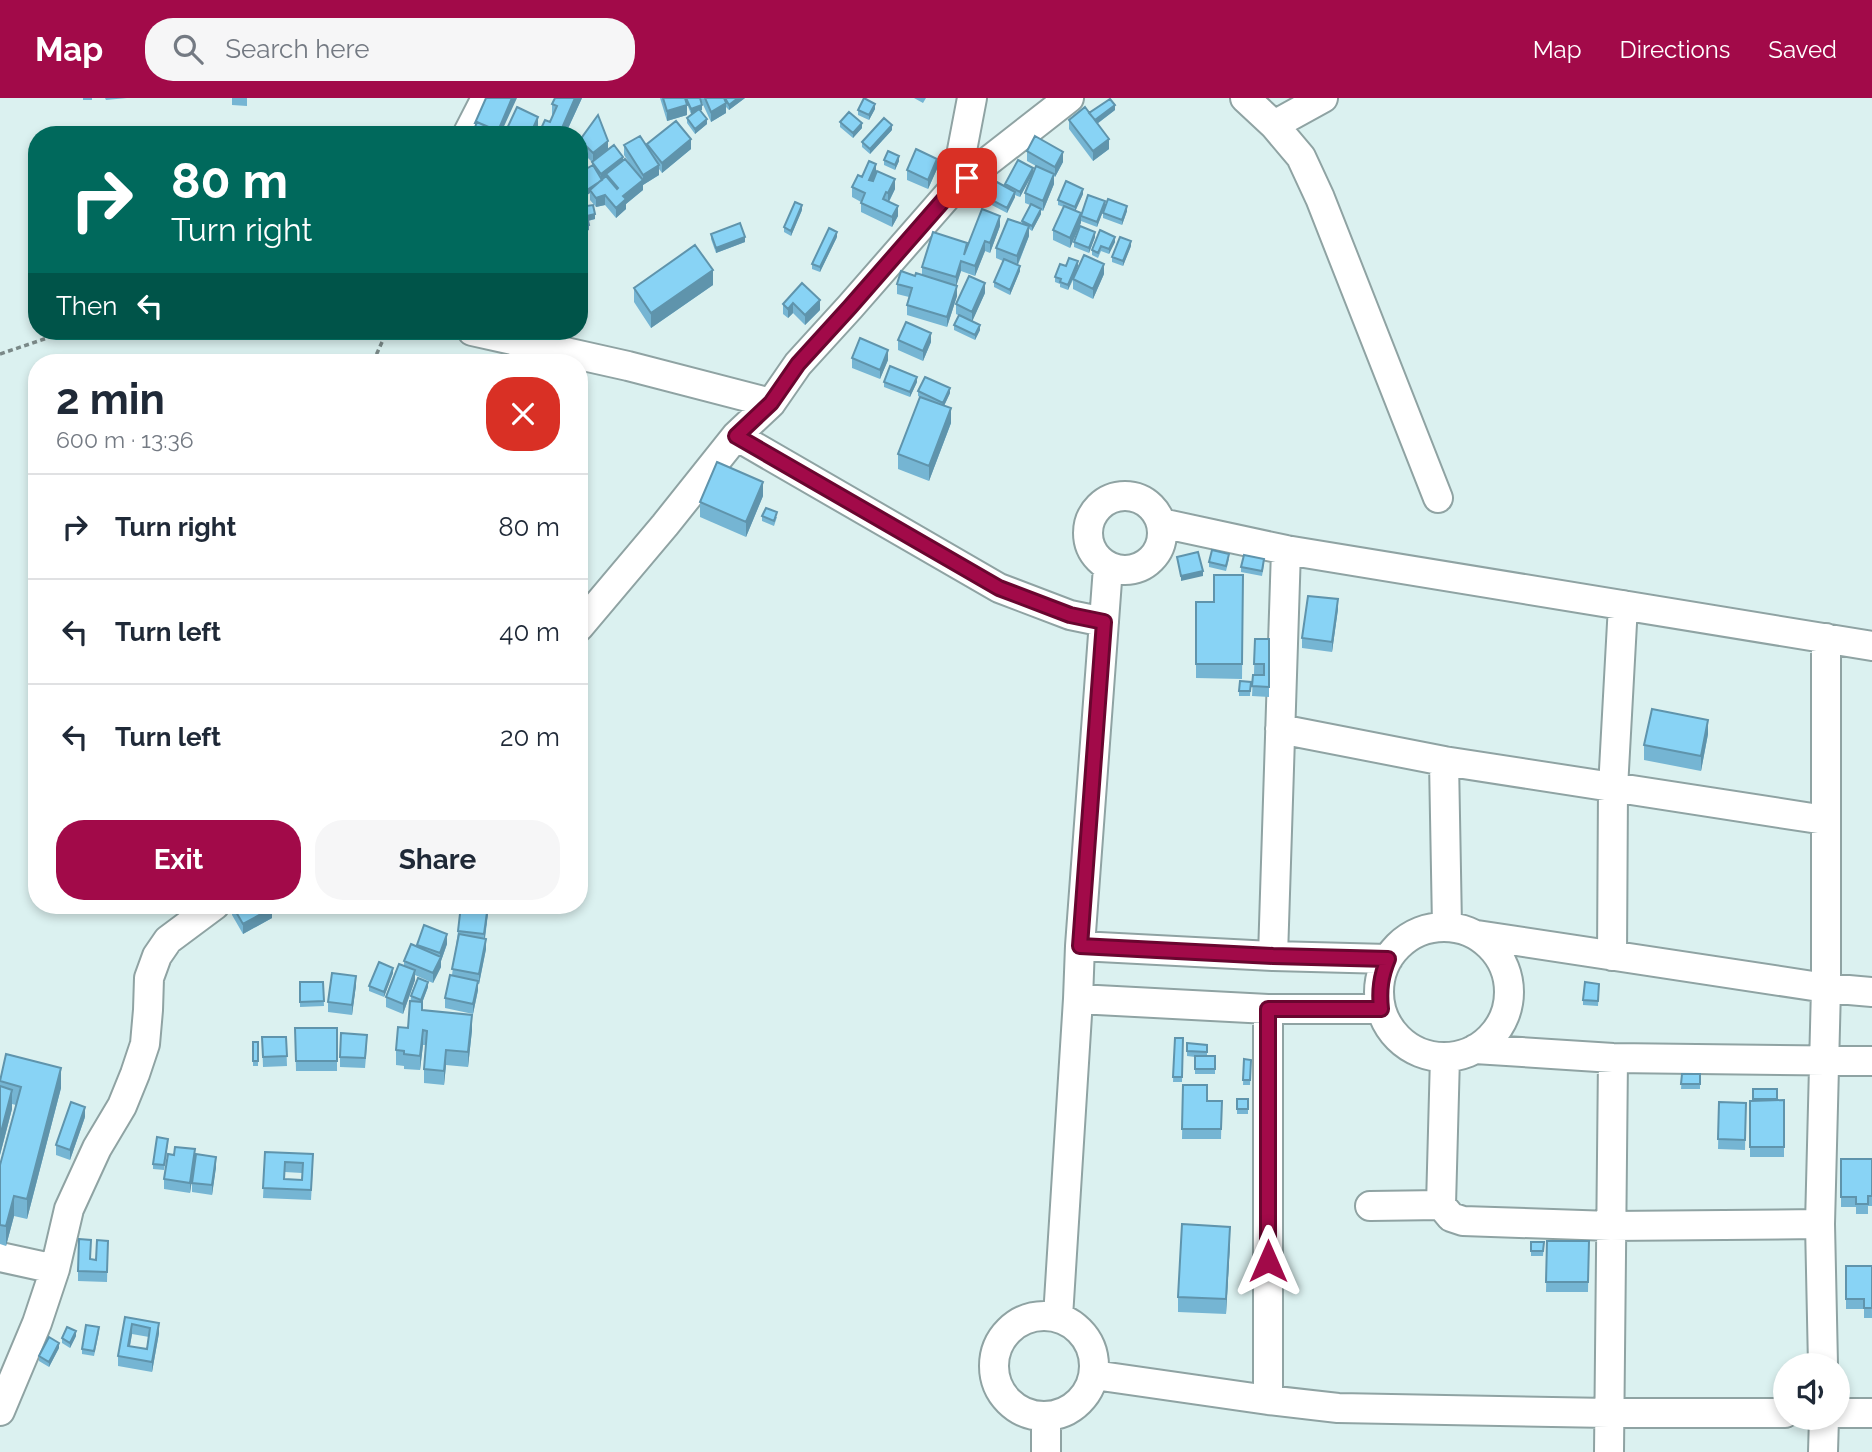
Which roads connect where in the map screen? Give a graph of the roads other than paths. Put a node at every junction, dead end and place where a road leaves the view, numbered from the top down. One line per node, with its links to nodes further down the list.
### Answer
1 (486, 98): 7 (street)
2 (972, 98): 8 (street)
3 (1069, 98): 8 (street)
4 (1245, 98): 6 (street)
5 (1323, 98): 6 (street)
6 (1274, 125): 14 (street)
7 (472, 126)
8 (955, 187): 12 (street)
9 (512, 340): 10 (street)
10 (576, 354)
11 (588, 357): 12 (street)
12 (771, 403): 13 (street)
13 (736, 436): 19 (street); 20 (street)
14 (1438, 498)
15 (1161, 523): 16 (street); 17 (street); 17 (street)
16 (1286, 550): 18 (street); 23 (street)
17 (1108, 567): 20 (street)
18 (1623, 605): 21 (street); 25 (street)
19 (588, 616)
20 (1104, 622): 30 (street)
21 (1826, 638): 22 (street); 26 (street)
22 (1872, 646)
23 (1280, 729): 24 (street); 31 (street)
24 (1444, 761): 25 (street); 28 (street)
25 (1613, 788): 26 (street); 32 (street)
26 (1825, 820): 34 (street)
27 (203, 914): 49 (street)
28 (1447, 926): 29 (street); 33 (street)
29 (1477, 934): 32 (street); 39 (street)
30 (1080, 946): 31 (street); 36 (street)
31 (1273, 956): 33 (street)
32 (1612, 956): 34 (street)
33 (1388, 959): 38 (street)
34 (1826, 988): 35 (street); 42 (street)
35 (1872, 992)
36 (1079, 999): 37 (street); 50 (street)
37 (1268, 1009): 38 (street); 53 (street)
38 (1381, 1009): 40 (street)
39 (1475, 1049): 40 (street); 41 (street)
40 (1445, 1057): 44 (street)
41 (1613, 1058): 42 (street); 47 (street)
42 (1824, 1061): 43 (street); 46 (street)
43 (1872, 1061)
44 (1441, 1205): 45 (street); 47 (street)
45 (1370, 1206)
46 (1820, 1224): 47 (street); 51 (street)
47 (1611, 1226): 55 (street)
48 (0, 1257): 49 (street)
49 (55, 1269): 54 (street)
50 (1058, 1317): 52 (street); 59 (street)
51 (1823, 1353)
52 (1094, 1375): 53 (street); 59 (street)
53 (1268, 1400): 55 (street)
54 (0, 1411)
55 (1609, 1413): 56 (street); 62 (street)
56 (1773, 1413)
57 (1850, 1413): 58 (street)
58 (1872, 1413)
59 (1046, 1417): 61 (street)
60 (1824, 1430): 63 (street)
61 (1046, 1452)
62 (1609, 1452)
63 (1823, 1452)

